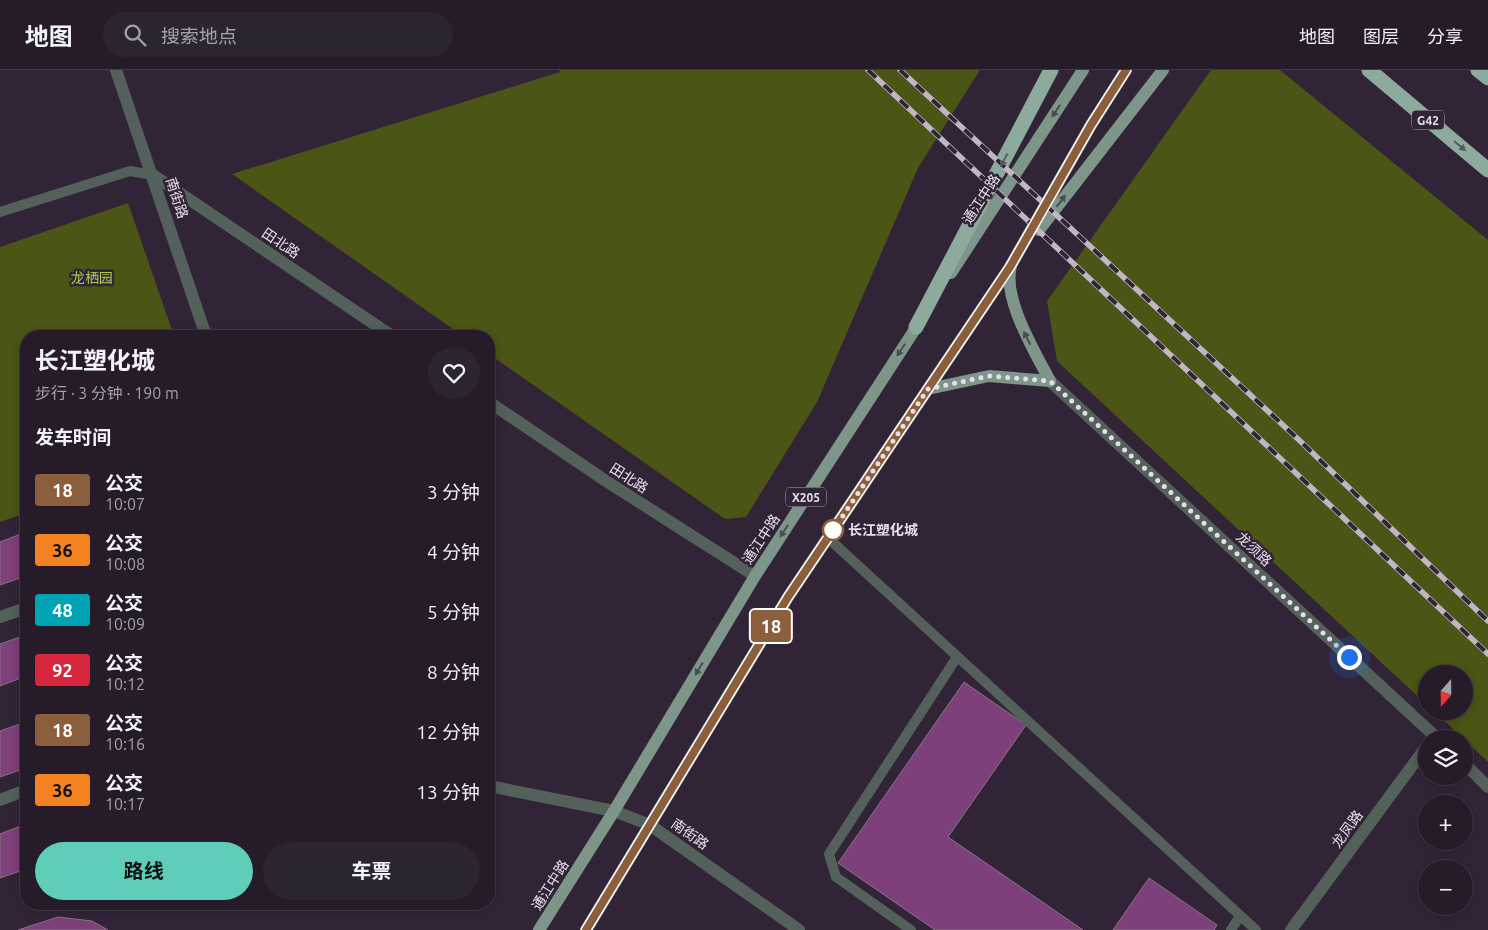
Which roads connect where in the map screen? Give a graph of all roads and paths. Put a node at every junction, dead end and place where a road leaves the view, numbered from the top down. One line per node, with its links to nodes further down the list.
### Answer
1 (116, 70): 10 (street, 南街路)
2 (1051, 70): 13 (highway, one-way to 13)
3 (1083, 70): 13 (main road, 通江中路 / X205, one-way to 13)
4 (1126, 70): 12 (main road, X205)
5 (1163, 70): 12 (main road, one-way to 5)
6 (1369, 70): 9 (highway, G42, one-way to 9)
7 (1478, 70): 8 (highway)
8 (1488, 78)
9 (1488, 170)
10 (153, 176): 11 (lane); 14 (street, 南街路); 15 (street, 田北路)
11 (0, 212)
12 (1010, 267): 16 (main road, one-way to 12); 17 (main road, X205)
13 (916, 327): 20 (main road, 通江中路 / X205, one-way to 20)
14 (204, 330)
15 (383, 330)
16 (1050, 381): 17 (main road); 24 (street, 龙须路)
17 (928, 389): 19 (main road, X205)
18 (495, 406): 20 (street, 田北路)
19 (828, 538): 23 (lane); 32 (main road, X205)
20 (755, 576): 31 (main road, 通江中路 / X205, one-way to 31)
21 (20, 610): 22 (street)
22 (0, 617)
23 (957, 657): 33 (lane); 37 (lane)
24 (1426, 730)
25 (1418, 758): 40 (street, 龙凤路)
26 (1473, 772): 28 (street)
27 (495, 787): 31 (street, 南街路)
28 (1488, 787)
29 (20, 792): 30 (street)
30 (0, 800)
31 (614, 812): 32 (street, 南街路); 34 (main road, 通江中路 / X205)
32 (650, 825): 35 (main road, X205); 36 (street, 南街路)
33 (1240, 916): 38 (lane); 39 (lane)
34 (539, 930)
35 (586, 930)
36 (799, 930)
37 (911, 930)
38 (1230, 930)
39 (1256, 930)
40 (1291, 930)

